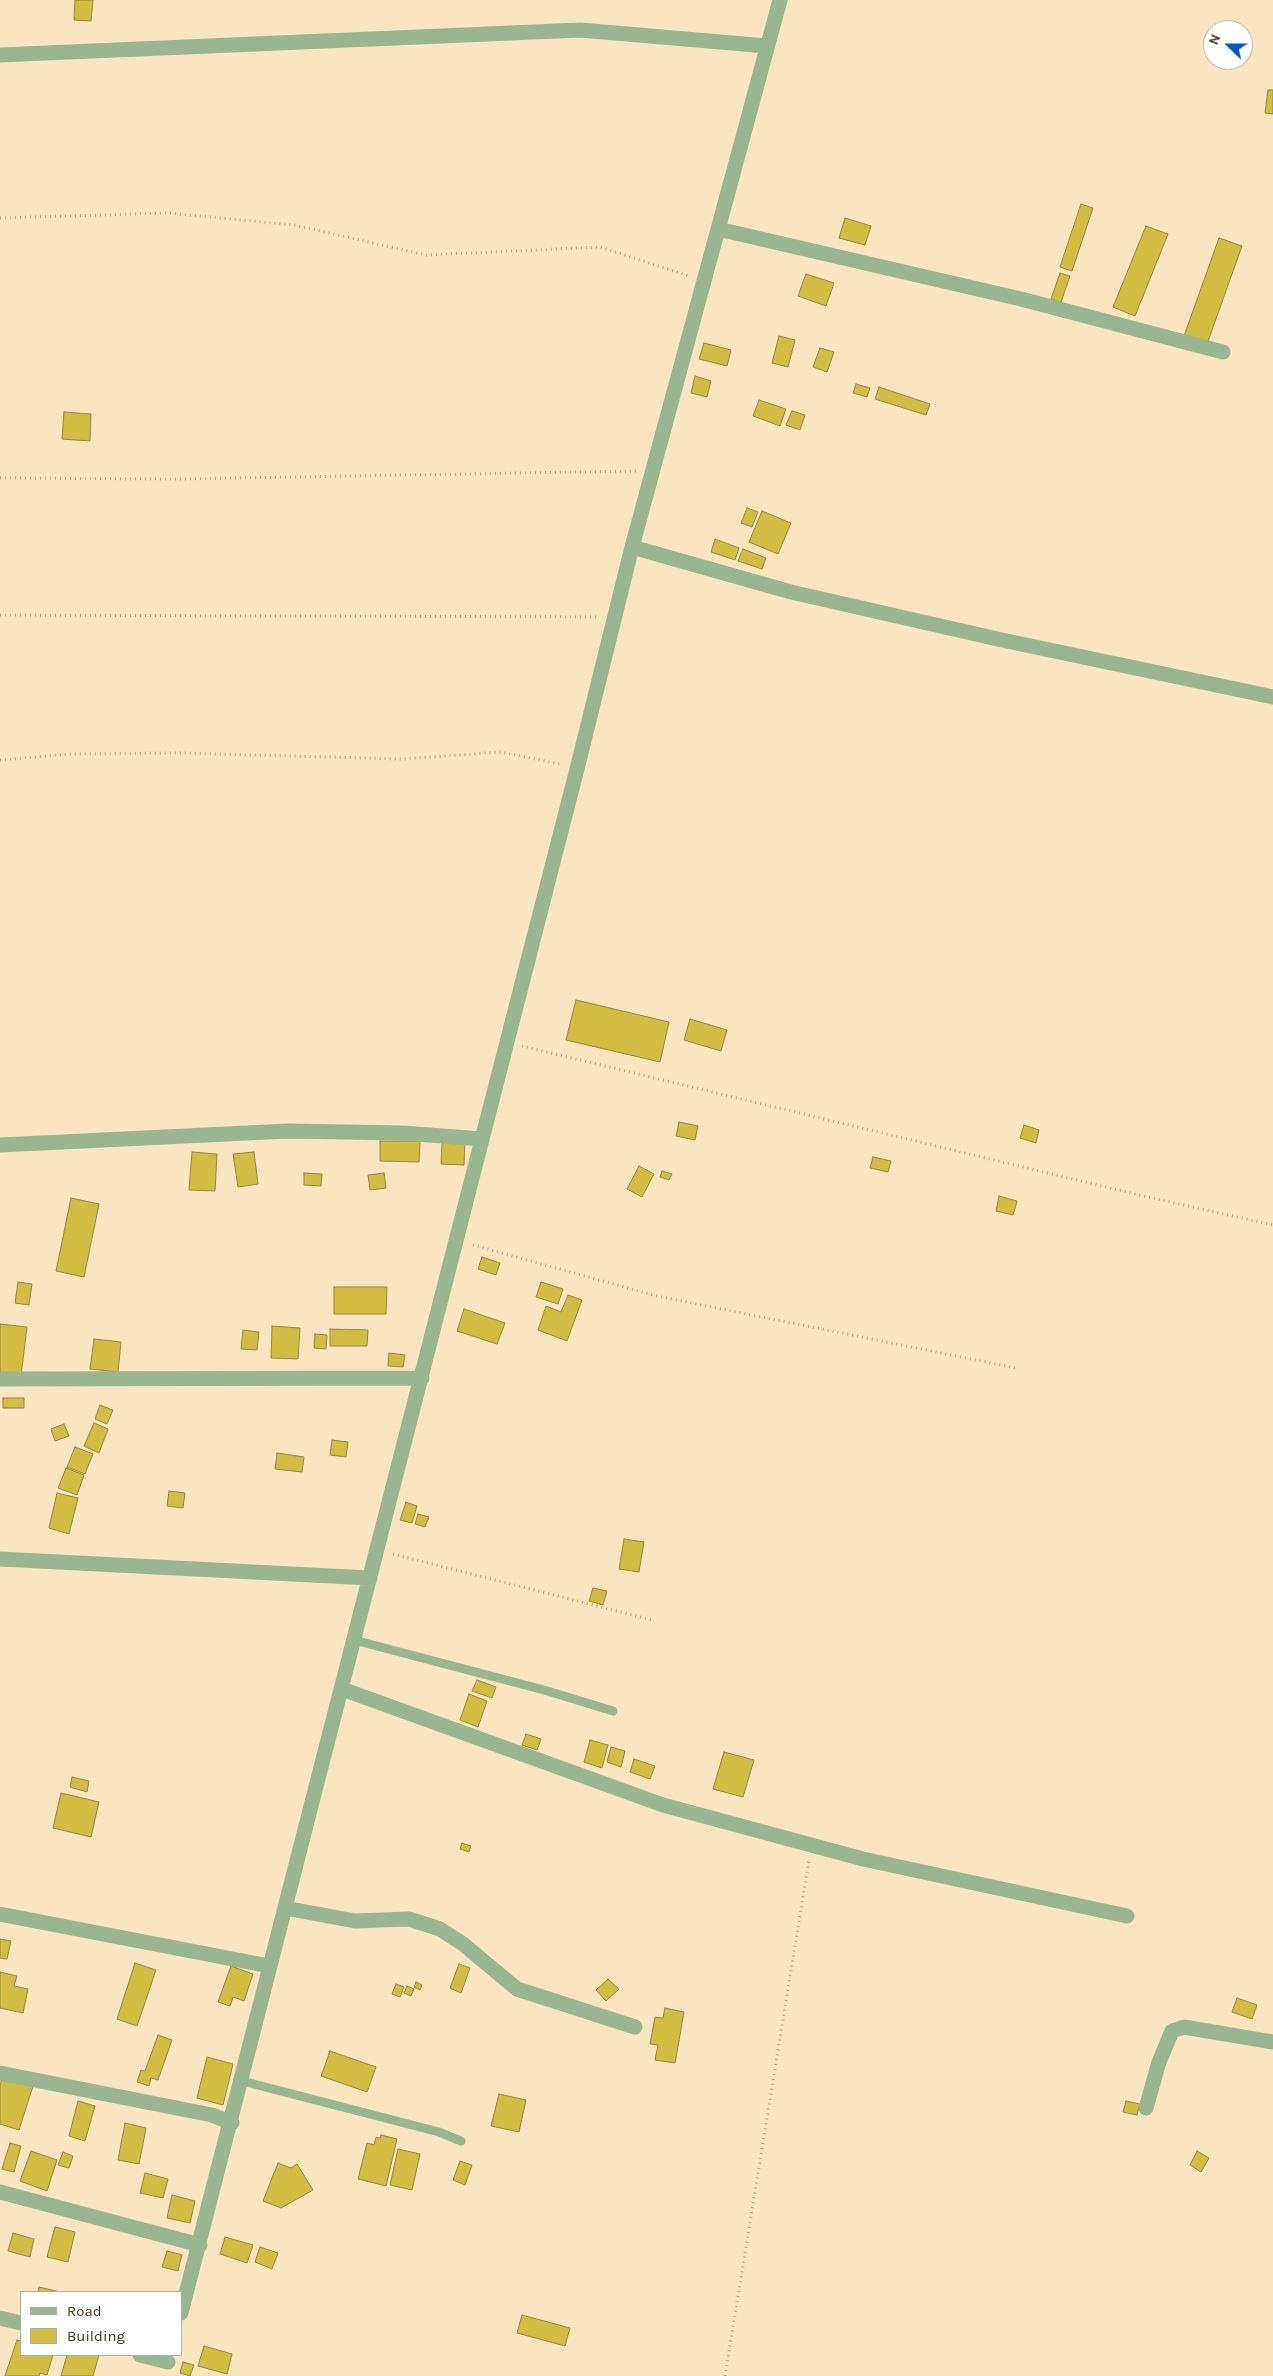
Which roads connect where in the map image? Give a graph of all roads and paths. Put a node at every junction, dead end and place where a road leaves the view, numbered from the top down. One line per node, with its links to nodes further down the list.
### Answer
1 (780, 0): 2 (street)
2 (767, 46): 3 (street); 5 (street)
3 (0, 55)
4 (0, 218): 6 (path)
5 (718, 229): 6 (street); 7 (street)
6 (704, 281): 8 (street)
7 (1223, 352)
8 (652, 470): 9 (path); 10 (street)
9 (0, 478)
10 (632, 547): 12 (street); 13 (street)
11 (0, 615): 12 (path)
12 (614, 617): 15 (street)
13 (1273, 697)
14 (0, 760): 15 (path)
15 (578, 769): 16 (street)
16 (507, 1042): 17 (street); 19 (path)
17 (482, 1139): 18 (street); 20 (street)
18 (0, 1145)
19 (1273, 1225)
20 (456, 1240): 21 (path); 22 (street)
21 (1016, 1368)
22 (422, 1378): 23 (street); 24 (street)
23 (0, 1379)
24 (377, 1550): 26 (street); 27 (path)
25 (0, 1559): 26 (street)
26 (370, 1578): 28 (street)
27 (652, 1620)
28 (354, 1640): 29 (street); 30 (lane)
29 (342, 1689): 31 (street); 32 (street)
30 (614, 1711)
31 (812, 1845): 34 (street); 50 (path)
32 (285, 1908): 35 (street); 36 (street)
33 (0, 1914): 35 (street)
34 (1127, 1916)
35 (269, 1966): 39 (street)
36 (635, 2027)
37 (1273, 2042): 40 (street)
38 (0, 2073): 41 (street)
39 (242, 2081): 41 (street); 42 (lane)
40 (1146, 2108)
41 (232, 2123): 44 (street)
42 (461, 2141)
43 (0, 2192): 44 (street)
44 (200, 2245): 45 (street)
45 (182, 2310)
46 (0, 2318): 47 (street)
47 (20, 2323)
48 (143, 2356): 49 (street)
49 (167, 2364)
50 (725, 2376)

